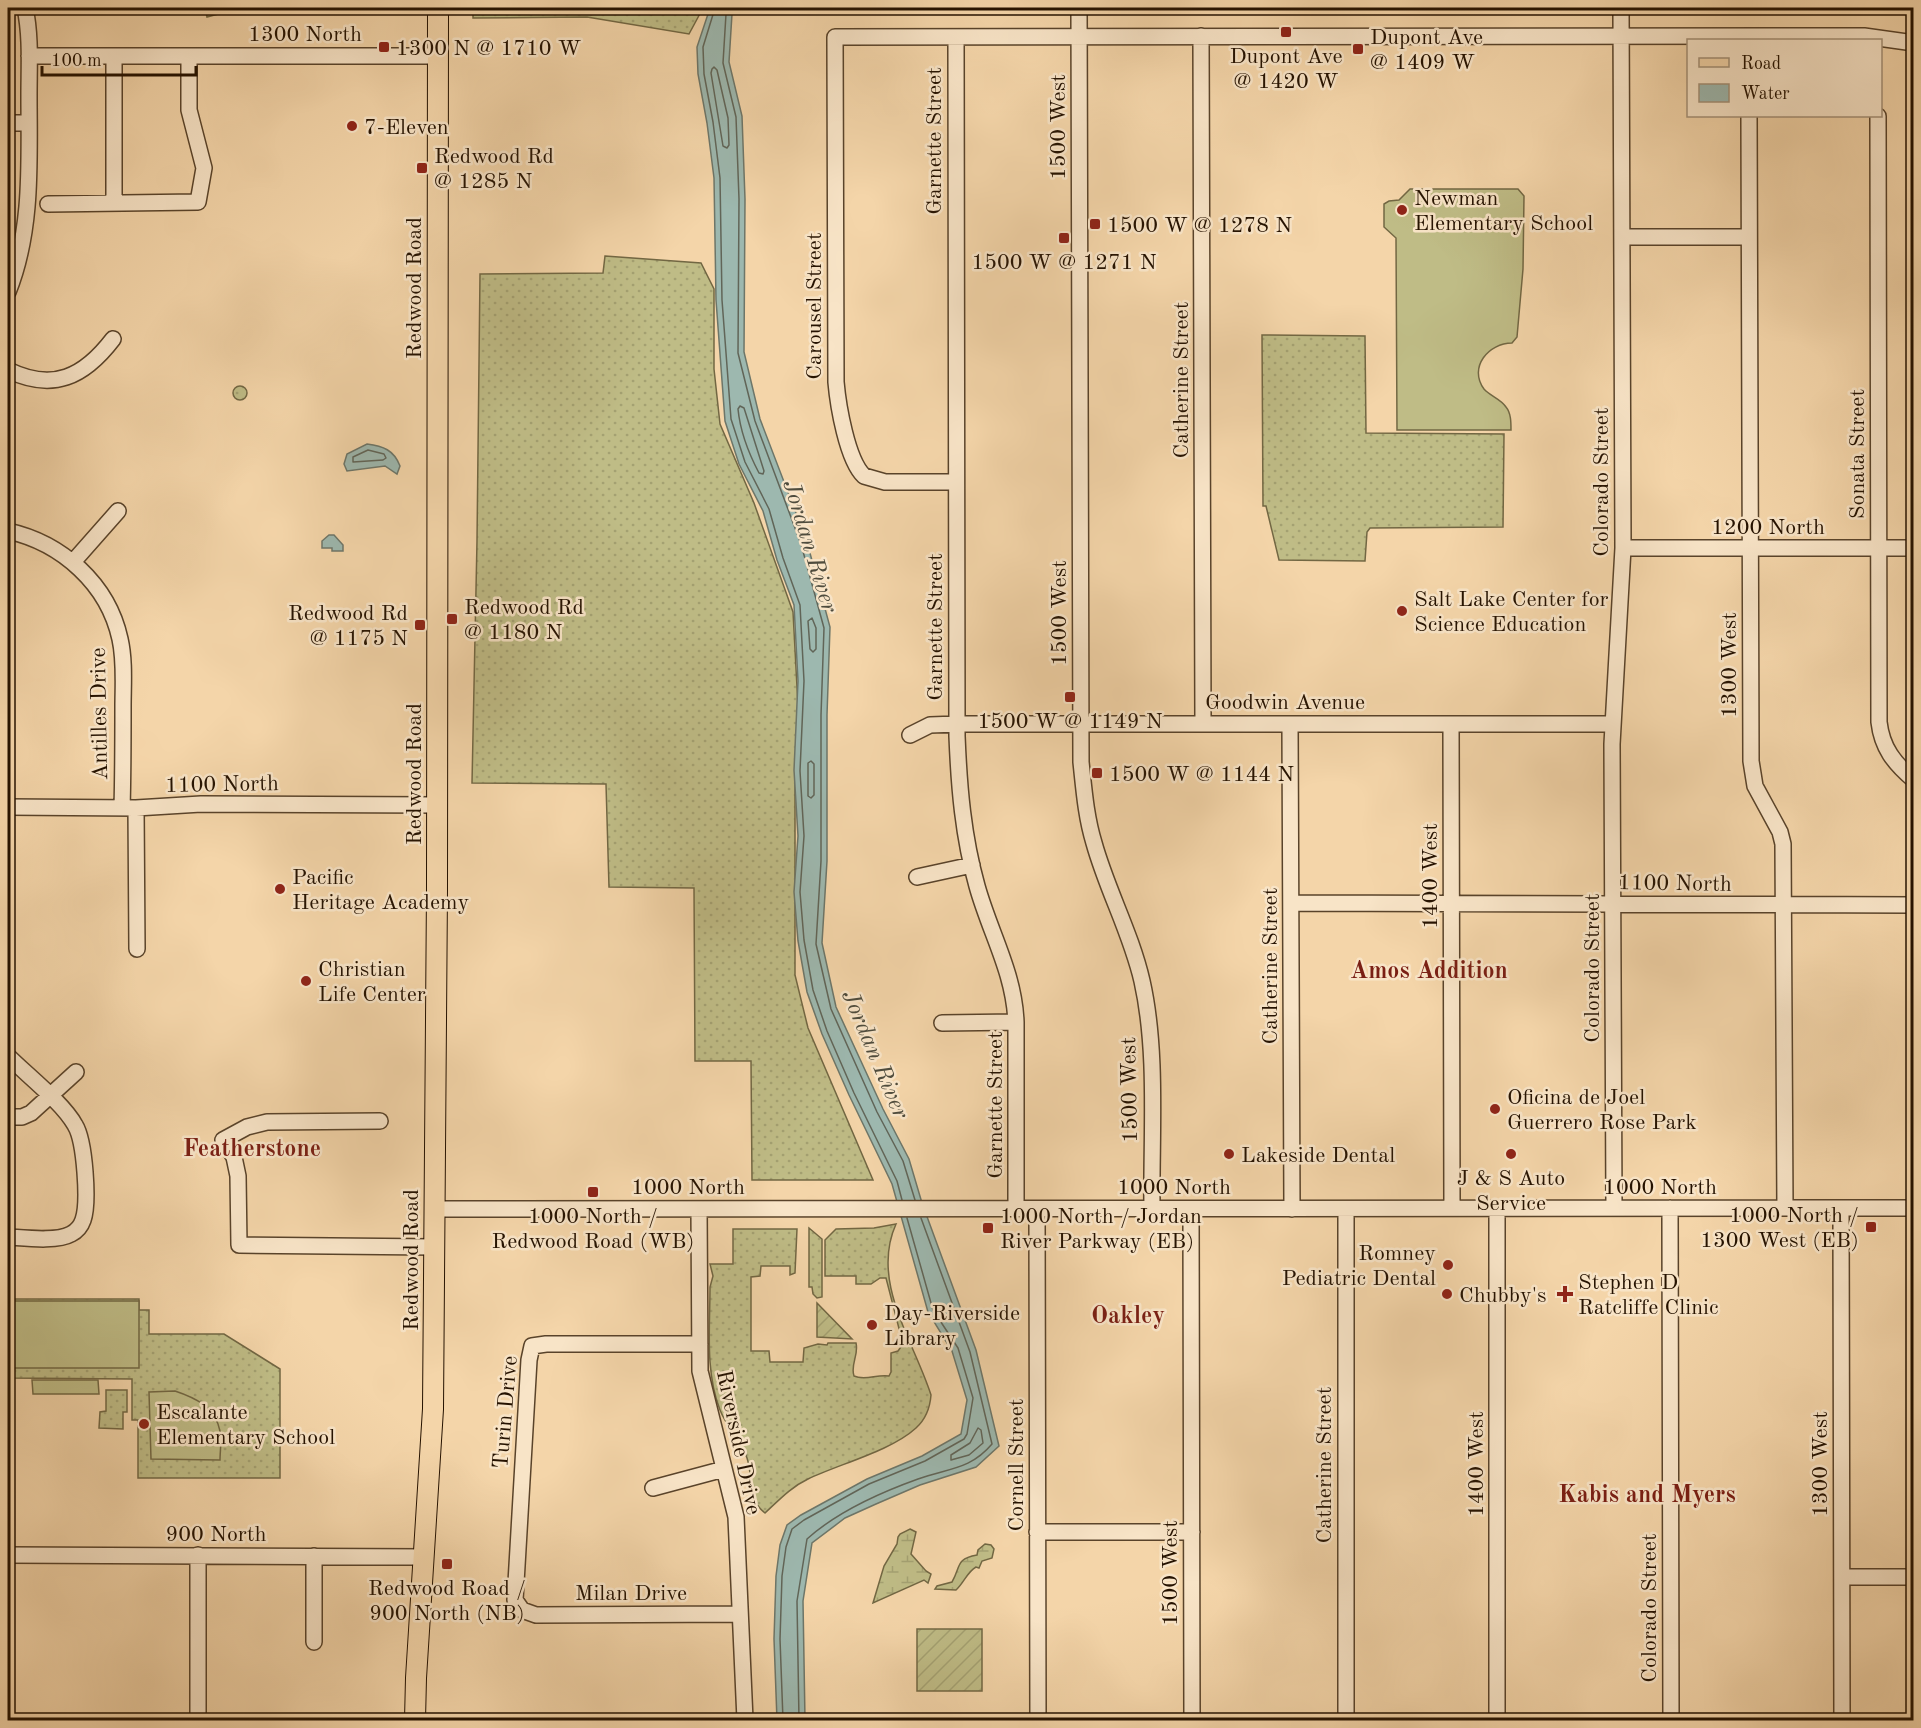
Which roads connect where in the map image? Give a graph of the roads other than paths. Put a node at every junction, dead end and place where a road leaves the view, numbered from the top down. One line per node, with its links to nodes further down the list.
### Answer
1 (25, 8): 13 (street)
2 (438, 8): 16 (main road, Redwood Road)
3 (1079, 8): 6 (street, 1500 West)
4 (1621, 8): 8 (street, Colorado Street)
5 (956, 36): 6 (street); 28 (street, Garnette Street); 28 (street, Carousel Street)
6 (1079, 36): 7 (street); 37 (street, 1500 West)
7 (1201, 36): 8 (street); 38 (street, Catherine Street)
8 (1621, 36): 9 (street); 23 (street, Colorado Street)
9 (1749, 38): 10 (street)
10 (1878, 39)
11 (1882, 39): 12 (street)
12 (1914, 42)
13 (29, 56): 14 (street, 1300 North); 20 (street)
14 (114, 56): 15 (street, 1300 North); 21 (street)
15 (189, 56): 16 (street, 1300 North); 21 (street)
16 (438, 56): 44 (main road, Redwood Road)
17 (1749, 117): 24 (street, 1300 West)
18 (1878, 117): 33 (street, Sonata Street)
19 (8, 123): 20 (street)
20 (29, 123): 25 (street)
21 (114, 203): 22 (street)
22 (48, 204)
23 (1622, 237): 24 (street); 31 (street, Colorado Street)
24 (1749, 237): 32 (street, 1300 West)
25 (8, 292)
26 (112, 339): 27 (street)
27 (8, 370)
28 (956, 482): 36 (street, Garnette Street)
29 (118, 511): 35 (street)
30 (8, 531): 35 (street, Antilles Drive)
31 (1623, 548): 32 (street, 1200 North); 41 (street, Colorado Street)
32 (1750, 548): 33 (street, 1200 North); 53 (street, 1300 West)
33 (1879, 548): 34 (street, 1200 North); 43 (street, Sonata Street)
34 (1914, 548)
35 (73, 562): 46 (street, Antilles Drive)
36 (957, 724): 37 (street, Goodwin Avenue); 42 (street, Goodwin Avenue); 47 (street, Garnette Street)
37 (1081, 724): 38 (street, Goodwin Avenue); 73 (street, 1500 West)
38 (1203, 724): 39 (street, Goodwin Avenue)
39 (1290, 724): 40 (street, Goodwin Avenue); 49 (street, Catherine Street)
40 (1451, 724): 41 (street, Goodwin Avenue); 50 (street, 1400 West)
41 (1613, 724): 51 (street, Colorado Street)
42 (910, 735)
43 (1914, 780)
44 (437, 805): 46 (street, 1100 North); 69 (main road, Redwood Road)
45 (8, 807): 46 (street, 1100 North)
46 (129, 808): 54 (street, Antilles Drive)
47 (972, 865): 48 (street); 55 (street, Garnette Street)
48 (917, 877)
49 (1291, 903): 50 (street, 1100 North); 75 (street, Catherine Street)
50 (1452, 903): 51 (street, 1100 North); 62 (street, 1400 West)
51 (1613, 904): 53 (street, 1100 North); 64 (street, Colorado Street)
52 (1914, 905): 53 (street, 1100 North)
53 (1783, 906): 66 (street, 1300 West)
54 (137, 949)
55 (1016, 1022): 56 (street); 71 (street, Garnette Street)
56 (942, 1023)
57 (8, 1056): 59 (street)
58 (76, 1072): 59 (street)
59 (50, 1097): 60 (street); 77 (street)
60 (8, 1117)
61 (380, 1122): 78 (street)
62 (1452, 1208): 63 (street, 1000 North); 76 (street, 1000 North)
63 (1497, 1208): 64 (street, 1000 North); 99 (street, 1400 West)
64 (1614, 1208): 65 (street, 1000 North)
65 (1671, 1208): 66 (street, 1000 North); 100 (street, Colorado Street)
66 (1785, 1208): 67 (street, 1000 North)
67 (1841, 1208): 68 (street, 1000 North); 88 (street, 1300 West)
68 (1914, 1208)
69 (435, 1209): 70 (street, 1000 North); 78 (main road, Redwood Road)
70 (699, 1209): 71 (street, 1000 North); 79 (street, Riverside Drive)
71 (1016, 1209): 72 (street, 1000 North)
72 (1037, 1209): 73 (street, 1000 North); 82 (street, Cornell Street)
73 (1152, 1209): 74 (street, 1000 North)
74 (1191, 1209): 75 (street, 1000 North); 83 (street, 1500 West)
75 (1292, 1209): 76 (street, 1000 North)
76 (1346, 1209): 98 (street, Catherine Street)
77 (8, 1238)
78 (434, 1247): 87 (main road, Redwood Road)
79 (700, 1344): 80 (street, Riverside Drive); 90 (street, Turin Drive)
80 (724, 1469): 81 (street); 91 (street, Riverside Drive)
81 (653, 1488)
82 (1037, 1532): 83 (street); 96 (street, Cornell Street)
83 (1192, 1532): 97 (street, 1500 West)
84 (8, 1555): 85 (street, 900 North)
85 (198, 1555): 86 (street, 900 North); 93 (street)
86 (314, 1556): 87 (street, 900 North); 92 (street)
87 (425, 1557): 94 (main road, Redwood Road)
88 (1842, 1577): 89 (street); 101 (street, 1300 West)
89 (1914, 1577)
90 (522, 1610): 91 (street, Milan Drive)
91 (740, 1614): 95 (street, Riverside Drive)
92 (314, 1642)
93 (198, 1720)
94 (415, 1720)
95 (745, 1720)
96 (1038, 1720)
97 (1192, 1720)
98 (1346, 1720)
99 (1497, 1720)
100 (1671, 1720)
101 (1842, 1720)

